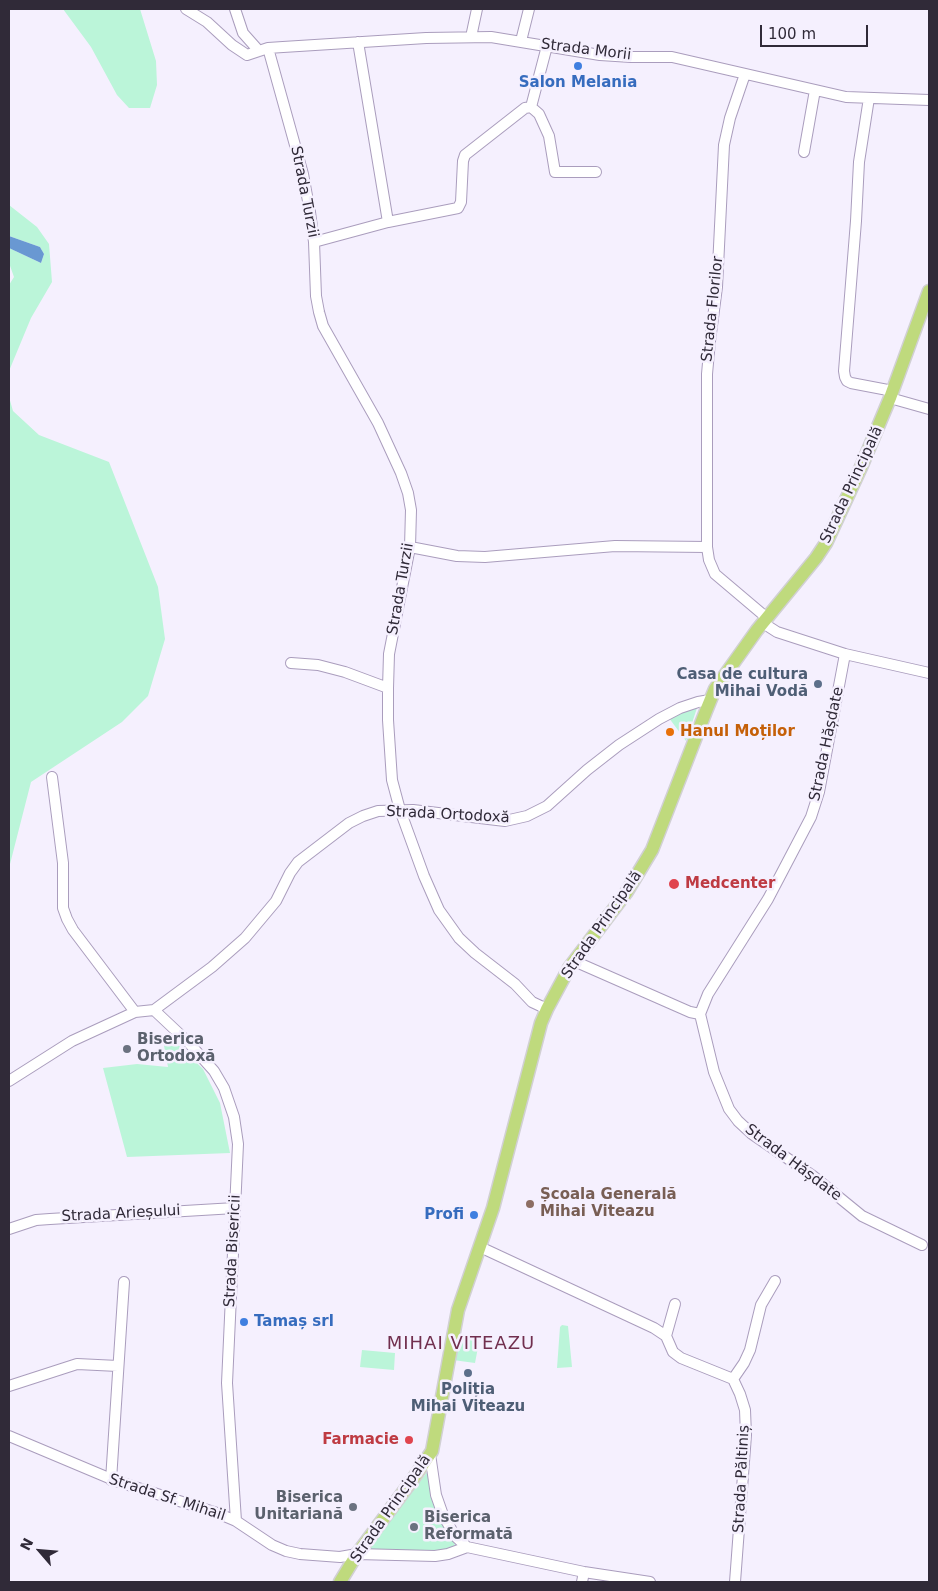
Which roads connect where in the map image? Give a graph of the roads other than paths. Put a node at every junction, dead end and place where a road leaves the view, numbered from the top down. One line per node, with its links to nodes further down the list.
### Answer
1 (186, 9): 9 (street, Strada Morii)
2 (235, 9): 9 (street)
3 (477, 9): 5 (street)
4 (529, 9): 6 (street)
5 (471, 37): 6 (street, Strada Morii); 7 (street, Strada Morii)
6 (521, 41): 8 (street, Strada Morii)
7 (358, 42): 9 (street, Strada Morii); 17 (street)
8 (547, 46): 10 (street, Strada Morii); 14 (street)
9 (264, 49): 18 (street, Strada Turzii)
10 (745, 74): 11 (street, Strada Morii); 23 (street, Strada Florilor)
11 (815, 90): 12 (street, Strada Morii); 15 (street)
12 (868, 98): 13 (street, Strada Morii); 20 (street)
13 (929, 100)
14 (531, 106): 16 (street); 17 (street)
15 (804, 152)
16 (596, 172)
17 (388, 222): 18 (street)
18 (314, 242): 22 (street, Strada Turzii)
19 (929, 291): 20 (main road, Strada Principală)
20 (892, 395): 21 (street); 24 (main road, Strada Principală)
21 (929, 410)
22 (410, 546): 23 (street); 28 (street, Strada Turzii)
23 (707, 547): 24 (street, Strada Florilor)
24 (765, 620): 25 (street, Strada Florilor); 29 (main road, Strada Principală)
25 (845, 654): 27 (street, Strada Florilor); 36 (street, Strada Hășdate)
26 (291, 663): 28 (street)
27 (929, 673)
28 (388, 688): 31 (street, Strada Turzii)
29 (710, 700): 31 (street, Strada Ortodoxă); 32 (main road, Strada Principală)
30 (52, 777): 35 (street)
31 (400, 810): 33 (street, Strada Turzii); 34 (street, Strada Ortodoxă)
32 (574, 961): 33 (main road, Strada Principală); 36 (street)
33 (547, 1009): 41 (main road, Strada Principală)
34 (154, 1010): 35 (street, Strada Ortodoxă); 38 (street, Strada Bisericii)
35 (135, 1012): 37 (street, Strada Ortodoxă)
36 (700, 1014): 40 (street, Strada Hășdate)
37 (9, 1081)
38 (235, 1208): 39 (street, Strada Arieșului); 52 (street, Strada Bisericii)
39 (9, 1229)
40 (922, 1245)
41 (480, 1247): 45 (street); 50 (main road, Strada Principală)
42 (775, 1281): 47 (street)
43 (124, 1282): 46 (street)
44 (675, 1304): 45 (street)
45 (666, 1336): 47 (street)
46 (118, 1366): 48 (street); 51 (street)
47 (733, 1379): 58 (street, Strada Păltiniș)
48 (9, 1386)
49 (9, 1436): 51 (street, Strada Sf. Mihail)
50 (430, 1454): 53 (street); 54 (main road, Strada Principală)
51 (111, 1480): 52 (street, Strada Sf. Mihail)
52 (236, 1521): 54 (street, Strada Sf. Mihail)
53 (467, 1548): 54 (street, Strada Sf. Mihail); 55 (street, Strada Sf. Mihail)
54 (357, 1554): 56 (main road, Strada Principală)
55 (583, 1577): 57 (street, Strada Sf. Mihail)
56 (340, 1582)
57 (650, 1582)
58 (735, 1582)

